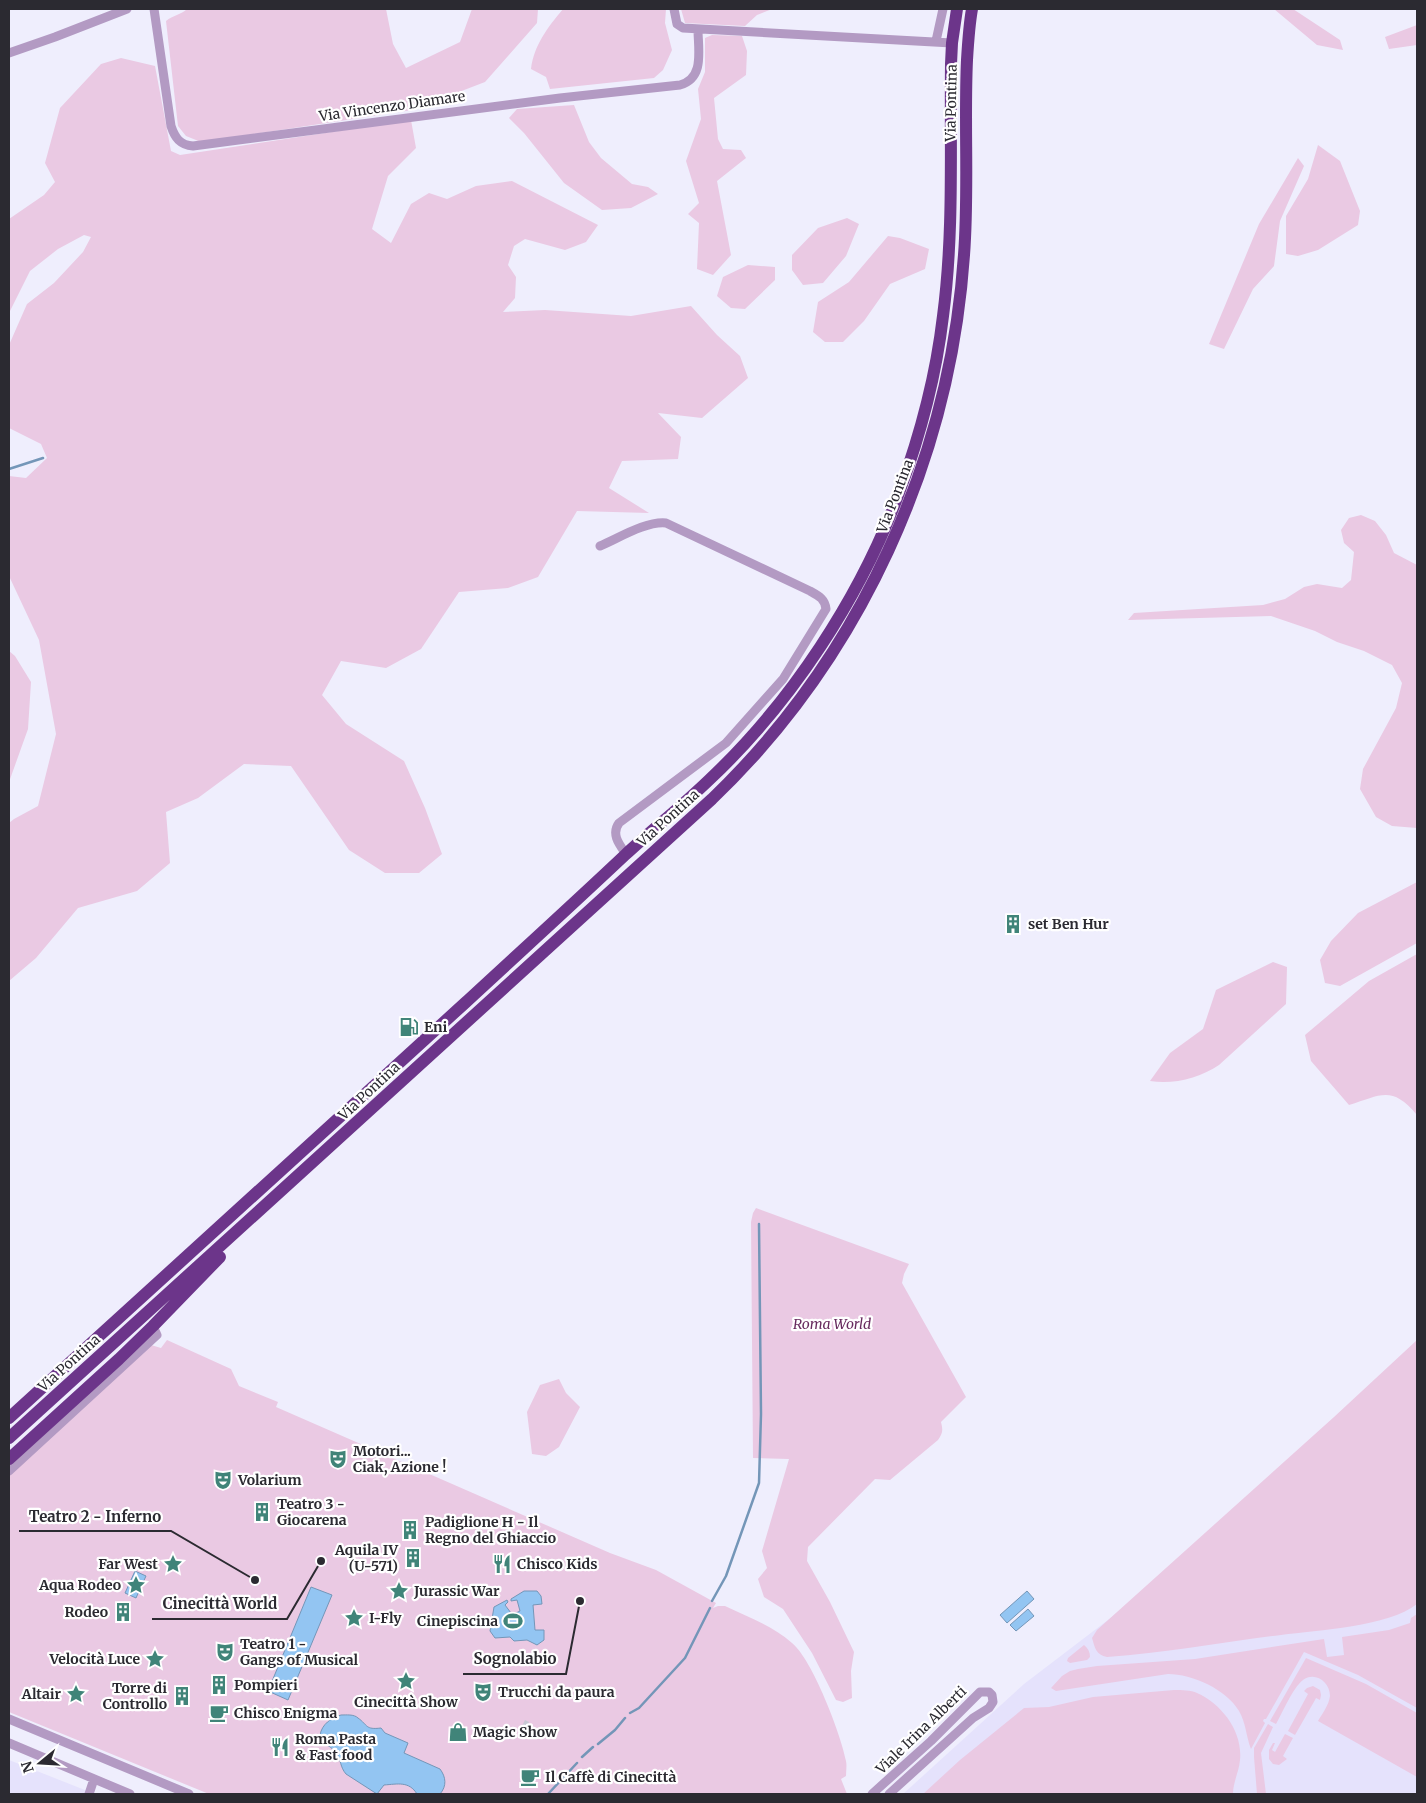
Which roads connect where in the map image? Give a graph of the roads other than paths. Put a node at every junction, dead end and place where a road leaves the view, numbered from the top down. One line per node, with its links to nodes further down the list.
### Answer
1 (127, 9): 10 (street)
2 (154, 9): 7 (street, Via Vincenzo Diamare)
3 (674, 9): 7 (street)
4 (943, 9): 8 (street)
5 (957, 9): 9 (highway, Via Pontina)
6 (972, 9): 13 (highway, Via Pontina)
7 (698, 29): 8 (street)
8 (936, 41): 9 (street)
9 (952, 43): 12 (highway, Via Pontina)
10 (9, 53)
11 (600, 546): 12 (street)
12 (626, 854): 15 (highway, Via Pontina)
13 (322, 1153): 14 (highway); 16 (highway, Via Pontina)
14 (154, 1326): 17 (highway); 18 (street)
15 (9, 1418)
16 (9, 1438)
17 (9, 1459)
18 (9, 1471)
19 (9, 1719): 24 (street)
20 (9, 1743): 21 (street)
21 (94, 1779): 22 (street); 23 (street)
22 (88, 1794)
23 (130, 1794)
24 (189, 1794)
25 (872, 1794): 26 (street, Viale Irina Alberti)
26 (889, 1794)

